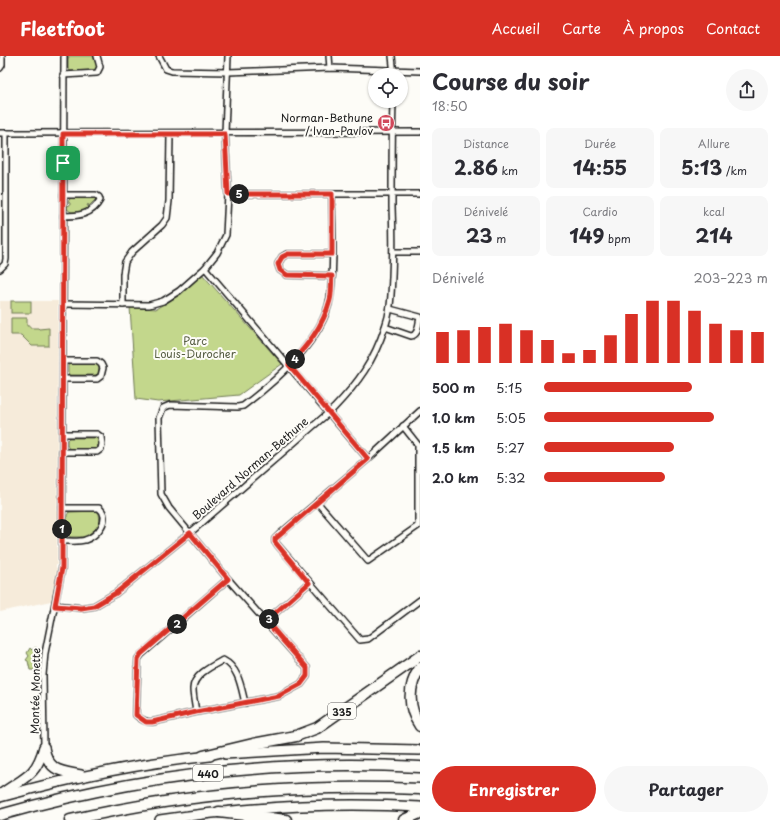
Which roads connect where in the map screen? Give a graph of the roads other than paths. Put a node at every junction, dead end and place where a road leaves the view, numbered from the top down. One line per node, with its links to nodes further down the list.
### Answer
1 (2, 56): 8 (street)
2 (64, 56): 15 (street, Montée Monette)
3 (97, 56): 15 (street)
4 (159, 56): 13 (street)
5 (228, 56): 13 (street)
6 (329, 56): 9 (street)
7 (392, 56): 10 (street)
8 (0, 68)
9 (330, 68): 11 (street); 13 (street)
10 (393, 68)
11 (368, 71)
12 (420, 71): 14 (street)
13 (228, 72): 23 (street)
14 (408, 72)
15 (64, 75): 21 (street, Montée Monette)
16 (394, 108): 17 (street, Boulevard Norman-Bethune)
17 (392, 132): 18 (street); 23 (street); 27 (street, Boulevard Norman-Bethune)
18 (420, 132)
19 (6, 133): 20 (street); 21 (street); 24 (street)
20 (0, 134)
21 (63, 134): 22 (street); 29 (street, Montée Monette)
22 (170, 134): 23 (street); 38 (street)
23 (225, 134): 25 (street)
24 (3, 193): 35 (street)
25 (228, 194): 26 (street); 34 (street)
26 (332, 194): 27 (street); 33 (street)
27 (392, 194): 28 (street); 31 (street, Boulevard Norman-Bethune)
28 (420, 194)
29 (63, 195): 30 (street, Montée Monette); 30 (street)
30 (63, 216): 37 (street, Montée Monette)
31 (393, 252): 32 (street); 39 (street, Boulevard Norman-Bethune)
32 (420, 252)
33 (332, 254): 36 (street); 36 (street)
34 (205, 268): 38 (street); 43 (street)
35 (0, 269)
36 (332, 276): 43 (street)
37 (63, 304): 38 (street); 42 (street, Montée Monette)
38 (123, 305)
39 (390, 309): 40 (street); 41 (street, Boulevard Norman-Bethune)
40 (420, 318): 41 (street)
41 (385, 327): 46 (street, Boulevard Norman-Bethune)
42 (63, 361): 44 (street, Montée Monette); 44 (street)
43 (289, 365): 46 (street); 53 (street)
44 (63, 378): 48 (street, Montée Monette)
45 (420, 411): 47 (street)
46 (328, 413): 50 (street); 53 (street, Boulevard Norman-Bethune)
47 (403, 426): 50 (street); 51 (street)
48 (62, 434): 49 (street, Montée Monette); 49 (street)
49 (62, 452): 52 (street, Montée Monette)
50 (368, 459): 51 (street)
51 (317, 502): 56 (street)
52 (62, 508): 54 (street, Montée Monette); 54 (street)
53 (190, 533): 55 (street); 58 (street, Boulevard Norman-Bethune)
54 (63, 541): 58 (street, Montée Monette)
55 (228, 579): 59 (street); 63 (street)
56 (309, 583): 57 (street); 59 (street)
57 (420, 600)
58 (55, 606): 65 (street, Montée Monette)
59 (266, 621): 62 (street)
60 (420, 656): 67 (highway, 335)
61 (420, 668): 64 (highway)
62 (245, 703): 63 (street); 63 (street)
63 (196, 712)
64 (420, 726)
65 (44, 747): 69 (highway); 71 (highway)
66 (420, 750): 67 (highway)
67 (203, 756): 69 (highway, 335)
68 (420, 767): 74 (highway, 440)
69 (85, 776): 71 (highway, 335)
70 (420, 789): 76 (highway, 440)
71 (0, 796)
72 (420, 807): 73 (highway)
73 (219, 812): 77 (highway); 78 (highway)
74 (0, 814)
75 (420, 814): 79 (highway)
76 (70, 820)
77 (160, 820)
78 (286, 820)
79 (404, 820)

